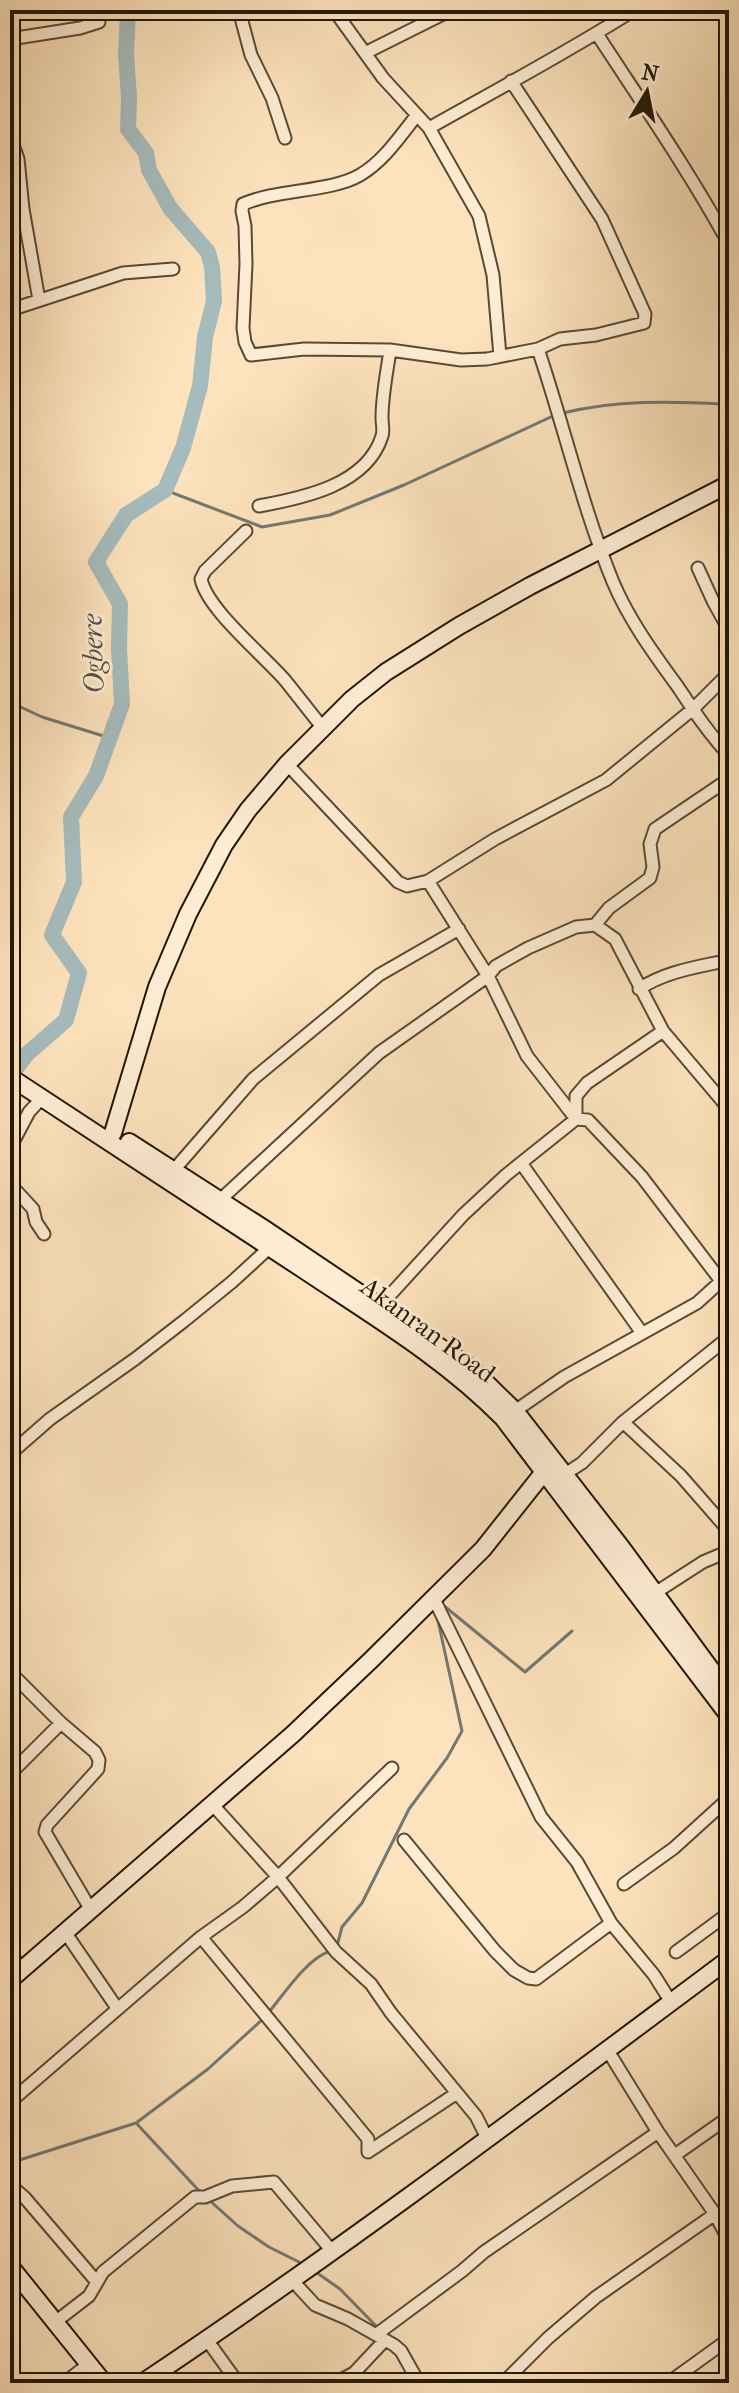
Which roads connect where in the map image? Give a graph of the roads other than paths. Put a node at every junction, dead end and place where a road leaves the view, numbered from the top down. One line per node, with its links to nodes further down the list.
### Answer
1 (239, 10): 13 (street)
2 (334, 10): 8 (street)
3 (451, 10): 8 (street)
4 (634, 10): 6 (street)
5 (99, 22): 7 (street)
6 (597, 34): 9 (street); 14 (street)
7 (10, 39)
8 (365, 53): 10 (street)
9 (511, 81): 11 (street); 18 (street)
10 (417, 115): 11 (street); 19 (street)
11 (429, 128): 20 (street)
12 (10, 136): 16 (street)
13 (285, 138)
14 (729, 244)
15 (173, 269): 16 (street)
16 (39, 300): 17 (street)
17 (10, 310)
18 (538, 349): 20 (street); 24 (street)
19 (390, 350): 20 (street); 22 (street)
20 (500, 356)
21 (729, 484): 24 (street)
22 (259, 506)
23 (246, 531): 29 (street)
24 (601, 550): 28 (street); 29 (street)
25 (698, 568): 26 (street)
26 (729, 630)
27 (729, 673): 28 (street)
28 (693, 709): 30 (street); 33 (street)
29 (323, 728): 31 (street)
30 (729, 755)
31 (287, 764): 33 (street); 44 (street)
32 (729, 779): 34 (street)
33 (428, 881): 35 (street)
34 (595, 925): 37 (street); 38 (street)
35 (459, 929): 37 (street); 47 (street)
36 (729, 960): 38 (street)
37 (488, 976): 43 (street); 49 (street)
38 (639, 989): 39 (street)
39 (663, 1031): 42 (street); 43 (street)
40 (13, 1074): 41 (street, Akanran Road); 44 (street, Akanran Road)
41 (41, 1099): 45 (street); 51 (street, Akanran Road)
42 (729, 1109)
43 (576, 1119): 46 (street); 52 (street)
44 (113, 1133): 47 (street, Akanran Road)
45 (10, 1148)
46 (521, 1163): 53 (street); 54 (street)
47 (173, 1171): 49 (street, Akanran Road)
48 (10, 1184): 50 (street)
49 (219, 1201): 53 (street, Akanran Road)
50 (44, 1234)
51 (269, 1248): 58 (street); 59 (street, Akanran Road)
52 (725, 1277): 54 (street)
53 (380, 1306): 56 (street, Akanran Road)
54 (642, 1333): 56 (street)
55 (727, 1344): 57 (street)
56 (515, 1411): 60 (street, Akanran Road)
57 (623, 1422): 60 (street); 62 (street)
58 (10, 1454)
59 (544, 1472): 61 (street, Akanran Road); 65 (street)
60 (565, 1474): 61 (street, Akanran Road)
61 (577, 1502): 64 (street, Akanran Road); 68 (street, Akanran Road)
62 (729, 1531)
63 (729, 1551): 64 (street)
64 (655, 1593): 67 (street, Akanran Road)
65 (433, 1597): 73 (street); 79 (street)
66 (10, 1672): 69 (street)
67 (729, 1694)
68 (729, 1716)
69 (61, 1723): 71 (street); 77 (street)
70 (392, 1768): 75 (street)
71 (10, 1774)
72 (729, 1798): 76 (street)
73 (212, 1804): 75 (street); 77 (street)
74 (404, 1840): 79 (street)
75 (278, 1877): 81 (street); 89 (street)
76 (624, 1884)
77 (91, 1910): 80 (street)
78 (729, 1913): 83 (street)
79 (611, 1923): 86 (street)
80 (65, 1932): 85 (street); 87 (street)
81 (201, 1937): 87 (street); 89 (street)
82 (10, 1952): 85 (street)
83 (676, 1952)
84 (729, 1959): 86 (street)
85 (16, 1976)
86 (671, 2002): 88 (street)
87 (117, 2008): 90 (street)
88 (608, 2051): 92 (street); 93 (street)
89 (457, 2093): 93 (street)
90 (10, 2102)
91 (729, 2117): 94 (street)
92 (658, 2132): 94 (street); 103 (street)
93 (487, 2138): 98 (street)
94 (675, 2155): 96 (street)
95 (10, 2185): 101 (street)
96 (715, 2214): 97 (street); 113 (street)
97 (728, 2238)
98 (332, 2251): 100 (street); 101 (street)
99 (10, 2266): 102 (street)
100 (303, 2272): 103 (street); 105 (street)
101 (96, 2281): 102 (street)
102 (54, 2323): 106 (street)
103 (381, 2337): 111 (street); 112 (street)
104 (729, 2339): 114 (street)
105 (207, 2340): 109 (street); 110 (street)
106 (89, 2364): 107 (street); 108 (street)
107 (64, 2383)
108 (104, 2383)
109 (142, 2383)
110 (238, 2383)
111 (335, 2383)
112 (419, 2383)
113 (503, 2383)
114 (668, 2383)

